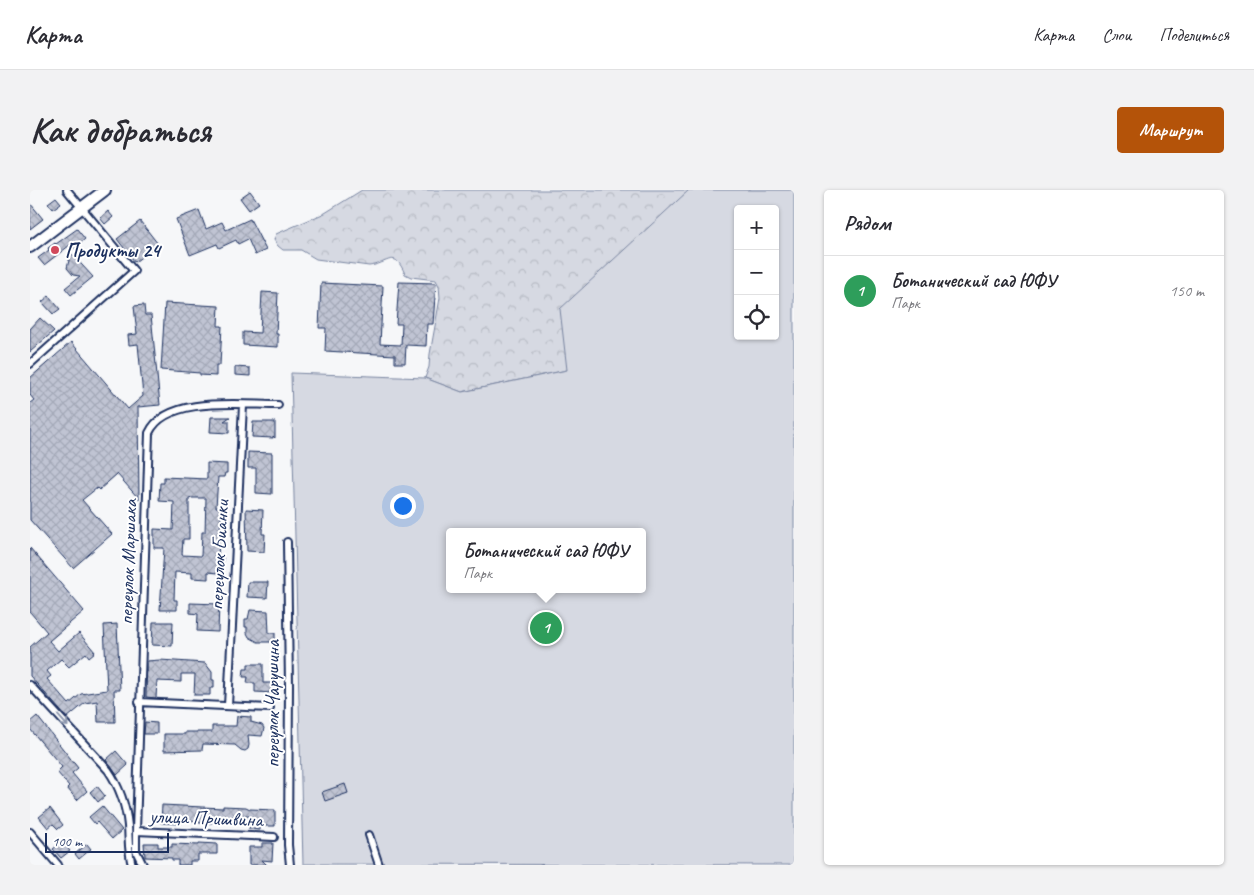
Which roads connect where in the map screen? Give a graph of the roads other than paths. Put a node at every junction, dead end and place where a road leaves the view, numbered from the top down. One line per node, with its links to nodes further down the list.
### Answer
1 (67, 190): 3 (street)
2 (105, 190): 3 (main road)
3 (81, 208): 4 (main road); 5 (street)
4 (30, 247)
5 (30, 364)
6 (243, 405): 7 (street, переулок Маршака); 10 (street, переулок Маршака); 11 (street, переулок Бианки)
7 (278, 405)
8 (287, 542): 20 (street, переулок Чарушина)
9 (30, 685): 18 (street, one-way to 18)
10 (139, 702): 11 (street); 13 (street, переулок Маршака)
11 (228, 706): 12 (street)
12 (270, 708)
13 (136, 831): 16 (street, улица Пришвина); 19 (street, переулок Маршака)
14 (30, 832): 17 (street)
15 (369, 835): 21 (street)
16 (274, 837)
17 (58, 865)
18 (132, 865)
19 (143, 865)
20 (290, 865)
21 (379, 865)

